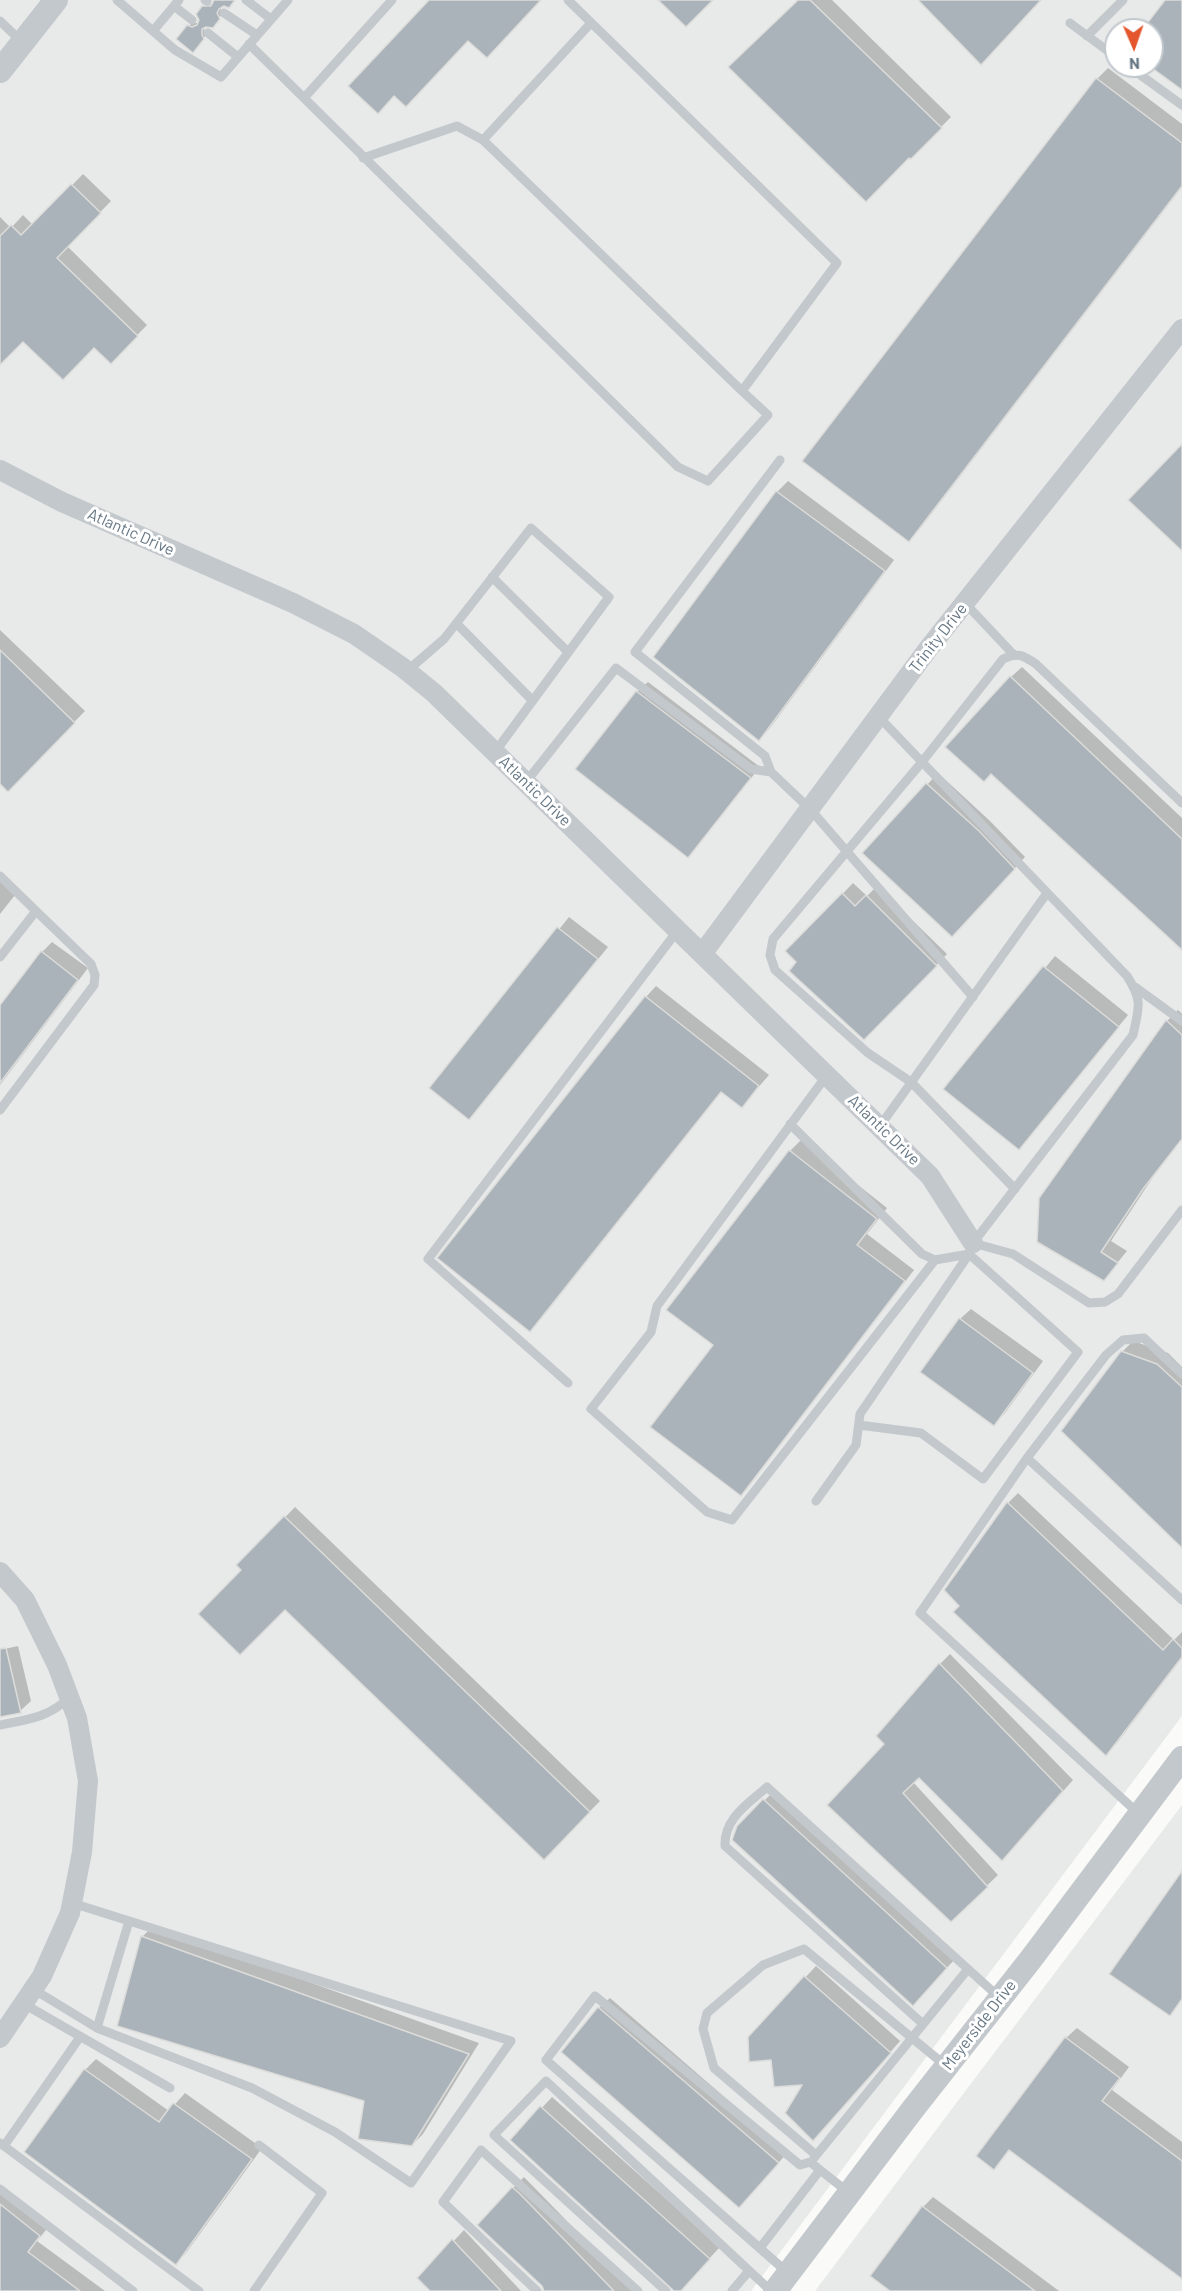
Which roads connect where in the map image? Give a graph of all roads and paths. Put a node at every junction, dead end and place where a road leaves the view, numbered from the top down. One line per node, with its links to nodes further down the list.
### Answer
1 (56, 0): 19 (street)
2 (117, 0): 15 (lane)
3 (246, 0): 10 (lane)
4 (288, 0): 10 (lane)
5 (392, 0): 25 (lane)
6 (568, 0): 13 (lane)
7 (1123, 0): 18 (lane)
8 (176, 3): 11 (lane); 15 (lane)
9 (224, 13): 17 (lane)
10 (271, 19): 17 (lane)
11 (192, 20)
12 (0, 21): 19 (lane)
13 (591, 23): 27 (lane); 30 (lane)
14 (1070, 23): 18 (lane)
15 (153, 32): 22 (lane)
16 (208, 33): 22 (lane)
17 (257, 35): 20 (lane)
18 (1087, 36): 21 (lane)
19 (22, 42): 23 (street)
20 (249, 44): 22 (lane); 25 (lane)
21 (1104, 48)
22 (238, 57)
23 (0, 71)
24 (1145, 78): 26 (lane)
25 (304, 98): 28 (lane)
26 (1182, 105)
27 (483, 140): 28 (lane); 30 (lane)
28 (363, 158): 30 (lane)
29 (1182, 330): 34 (street, Trinity Drive)
30 (742, 390)
31 (780, 460): 43 (lane)
32 (0, 470): 38 (street, Atlantic Drive)
33 (492, 577): 35 (lane); 36 (lane); 36 (lane)
34 (965, 603): 37 (lane); 40 (street, Trinity Drive)
35 (457, 624): 38 (lane); 39 (lane)
36 (567, 651): 39 (lane)
37 (1013, 654): 42 (lane); 45 (lane)
38 (407, 671): 41 (street, Atlantic Drive)
39 (532, 700): 41 (lane)
40 (878, 716): 42 (lane); 46 (street, Trinity Drive)
41 (495, 752): 44 (street, Atlantic Drive)
42 (922, 762): 47 (lane); 49 (lane)
43 (771, 772): 44 (lane); 46 (lane)
44 (526, 782): 51 (street, Atlantic Drive)
45 (1182, 803)
46 (810, 809): 47 (lane); 52 (street, Trinity Drive)
47 (847, 852): 55 (lane); 58 (lane)
48 (0, 876): 50 (lane)
49 (1047, 893): 54 (lane); 55 (lane)
50 (36, 911): 53 (lane); 59 (lane)
51 (678, 930): 52 (street, Atlantic Drive); 67 (lane)
52 (702, 954): 57 (street, Atlantic Drive)
53 (0, 957)
54 (1132, 984): 56 (lane); 62 (lane)
55 (973, 997): 58 (lane)
56 (1182, 1021)
57 (827, 1075): 60 (lane); 61 (street, Atlantic Drive)
58 (911, 1082): 61 (lane); 62 (lane)
59 (0, 1110)
60 (790, 1124): 65 (lane); 65 (lane)
61 (880, 1126): 64 (street, Atlantic Drive)
62 (1015, 1189): 64 (lane)
63 (1182, 1210): 64 (lane)
64 (971, 1248): 65 (lane); 68 (lane); 68 (lane)
65 (935, 1260)
66 (1182, 1374): 69 (lane)
67 (568, 1383)
68 (859, 1425): 70 (lane)
69 (1027, 1458): 72 (lane); 76 (lane)
70 (816, 1501)
71 (0, 1572): 73 (street)
72 (1182, 1600)
73 (69, 1698): 74 (lane); 77 (street)
74 (0, 1725)
75 (1182, 1758): 76 (street, Meyerside Drive)
76 (1140, 1815): 81 (street, Meyerside Drive)
77 (72, 1903): 78 (lane); 80 (street)
78 (129, 1921): 83 (lane); 83 (lane)
79 (968, 1969): 81 (lane); 82 (lane); 82 (lane)
80 (28, 1997): 83 (lane); 84 (lane); 85 (street)
81 (1000, 1998): 87 (street, Meyerside Drive)
82 (923, 2025): 86 (lane)
83 (97, 2028)
84 (80, 2037): 88 (lane); 89 (lane)
85 (0, 2038)
86 (912, 2038): 87 (lane); 91 (lane); 91 (lane)
87 (947, 2066): 94 (street, Meyerside Drive)
88 (170, 2088)
89 (2, 2144): 99 (lane)
90 (259, 2145): 100 (lane)
91 (813, 2159): 92 (lane); 95 (lane)
92 (820, 2170): 94 (lane); 95 (lane)
93 (0, 2188): 98 (lane)
94 (850, 2194): 97 (street, Meyerside Drive)
95 (760, 2248): 97 (lane)
96 (748, 2272): 103 (lane); 104 (lane); 105 (lane)
97 (782, 2282)
98 (133, 2291)
99 (199, 2291)
100 (254, 2291)
101 (537, 2291): 102 (lane)
102 (638, 2291)
103 (666, 2291)
104 (732, 2291)
105 (771, 2291)

